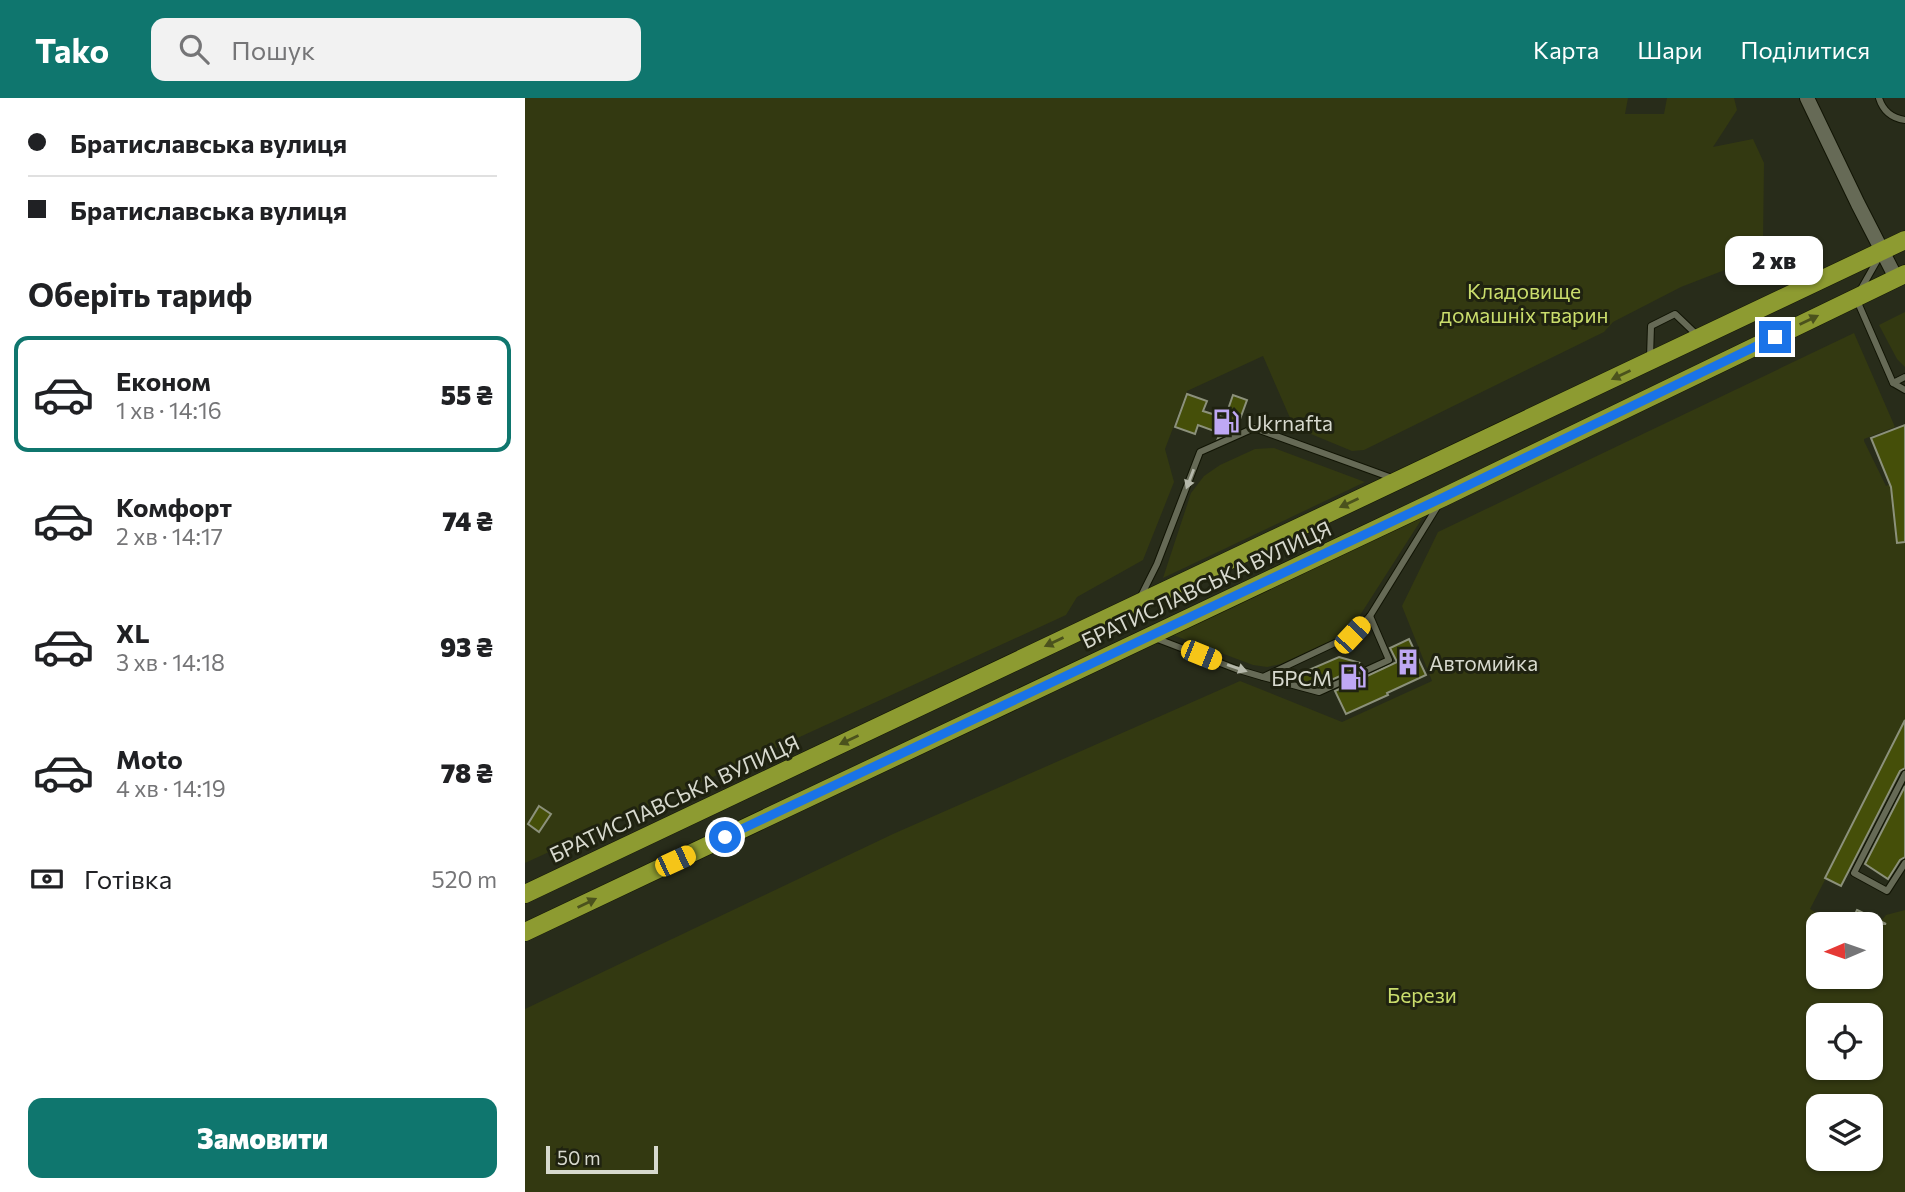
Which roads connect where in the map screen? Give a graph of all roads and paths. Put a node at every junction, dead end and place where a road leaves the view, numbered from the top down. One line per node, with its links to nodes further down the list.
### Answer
1 (1807, 98): 5 (street)
2 (1879, 98): 3 (lane)
3 (1905, 120)
4 (1905, 240): 5 (main road, БРАТИСЛАВСЬКА ВУЛИЦЯ)
5 (1882, 251): 6 (street); 7 (lane); 8 (main road, БРАТИСЛАВСЬКА ВУЛИЦЯ)
6 (1900, 276): 7 (main road, БРАТИСЛАВСЬКА ВУЛИЦЯ)
7 (1856, 298): 11 (lane); 14 (main road, БРАТИСЛАВСЬКА ВУЛИЦЯ, one-way to 7)
8 (1700, 337): 9 (main road, БРАТИСЛАВСЬКА ВУЛИЦЯ); 9 (lane)
9 (1649, 361): 13 (main road, БРАТИСЛАВСЬКА ВУЛИЦЯ, one-way to 13)
10 (1905, 377): 11 (lane)
11 (1893, 383): 12 (lane)
12 (1905, 390)
13 (1398, 480): 15 (main road, БРАТИСЛАВСЬКА ВУЛИЦЯ, one-way to 15); 15 (lane, one-way to 15)
14 (1444, 497): 16 (lane); 17 (main road, БРАТИСЛАВСЬКА ВУЛИЦЯ)
15 (1137, 603): 21 (main road, БРАТИСЛАВСЬКА ВУЛИЦЯ, one-way to 21)
16 (1370, 616): 18 (lane); 18 (lane)
17 (1150, 636): 18 (lane, one-way to 18); 22 (main road, БРАТИСЛАВСЬКА ВУЛИЦЯ, one-way to 17)
18 (1263, 677)
19 (1905, 774): 20 (lane)
20 (1905, 863)
21 (525, 894)
22 (525, 932)

